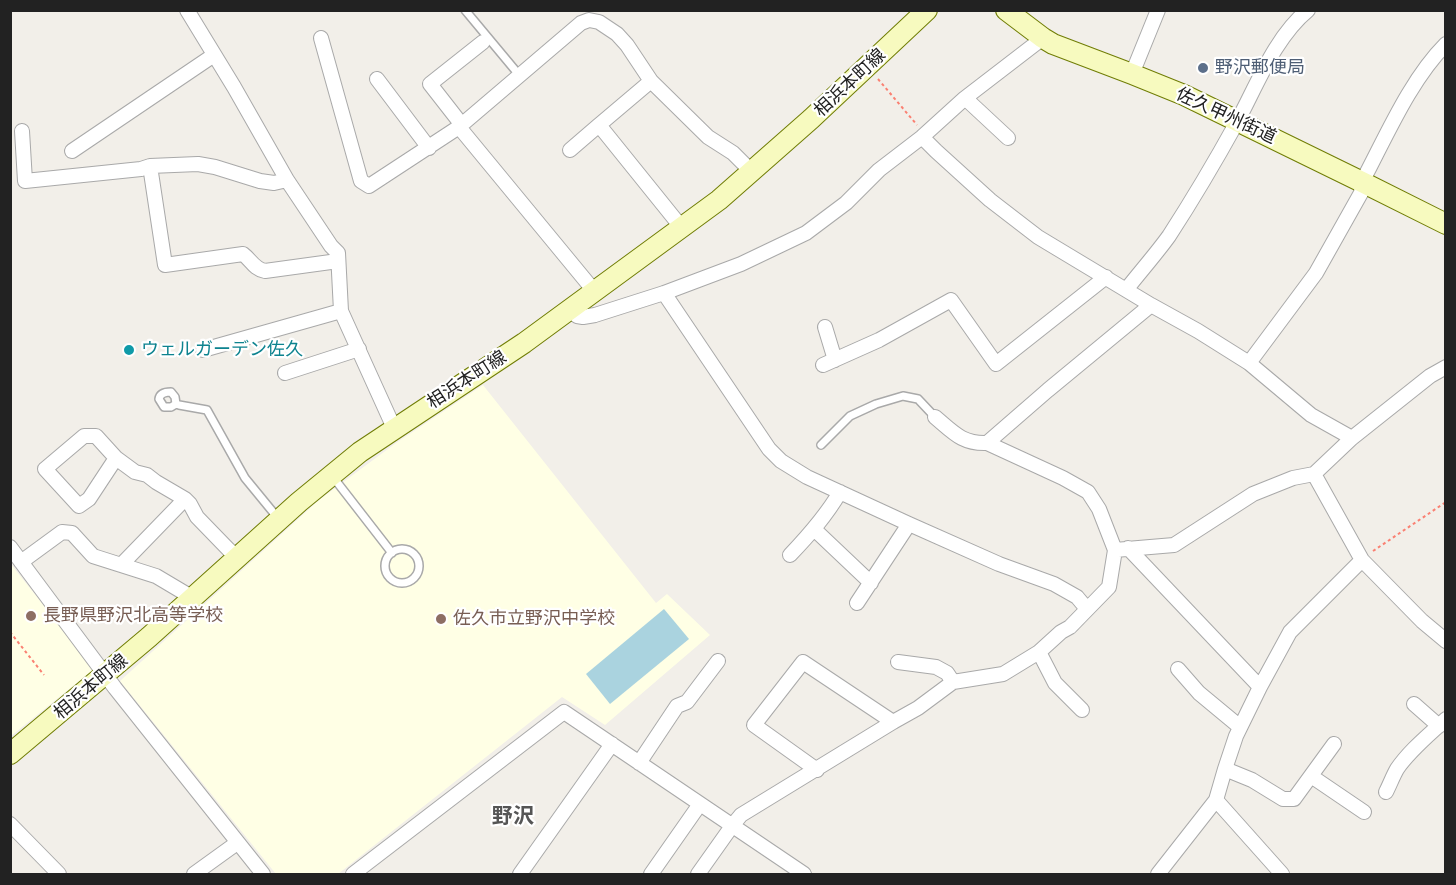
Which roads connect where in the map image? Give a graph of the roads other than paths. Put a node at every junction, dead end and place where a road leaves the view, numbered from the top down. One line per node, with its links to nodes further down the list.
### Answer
1 (187, 10): 11 (street)
2 (465, 10): 13 (lane)
3 (927, 10): 27 (main road, 相浜本町線)
4 (1006, 10): 8 (main road, 佐久甲州街道)
5 (1158, 10): 12 (street)
6 (1308, 10): 17 (street)
7 (321, 38): 23 (street)
8 (1042, 38): 12 (main road, 佐久甲州街道); 16 (street)
9 (483, 42): 19 (street)
10 (1446, 44): 29 (street)
11 (214, 56): 25 (street); 28 (street)
12 (1132, 74): 17 (main road, 佐久甲州街道)
13 (520, 76): 15 (street); 19 (street)
14 (377, 79): 23 (street)
15 (651, 81): 18 (street); 27 (street)
16 (965, 98): 21 (street); 22 (street)
17 (1238, 121): 29 (main road, 佐久甲州街道); 34 (street)
18 (599, 125): 24 (street); 31 (street)
19 (460, 126): 23 (street); 35 (street)
20 (22, 131): 26 (street)
21 (924, 135): 33 (street); 36 (street)
22 (1008, 138)
23 (429, 148)
24 (570, 150)
25 (72, 151)
26 (150, 166): 28 (street); 32 (street)
27 (752, 172): 31 (main road, 相浜本町線)
28 (287, 180): 32 (street)
29 (1362, 182): 30 (main road, 佐久甲州街道); 43 (street)
30 (1446, 224)
31 (682, 228): 35 (main road, 相浜本町線)
32 (338, 261): 38 (street)
33 (1106, 277): 34 (street); 40 (street)
34 (1126, 290): 37 (street)
35 (595, 292): 39 (main road, 相浜本町線)
36 (664, 293): 39 (street); 55 (street)
37 (1151, 305): 43 (street); 50 (street)
38 (341, 310): 41 (street); 42 (street)
39 (570, 310): 48 (main road, 相浜本町線)
40 (825, 327)
41 (359, 349): 45 (street); 48 (street)
42 (203, 350)
43 (1249, 363): 49 (street)
44 (1446, 367): 49 (street)
45 (285, 373)
46 (176, 404): 57 (lane)
47 (935, 417): 50 (street); 51 (lane)
48 (394, 428): 54 (main road, 相浜本町線)
49 (1352, 438): 53 (street)
50 (987, 443): 61 (street)
51 (820, 445)
52 (116, 458): 52 (street); 56 (street)
53 (1314, 474): 61 (street); 65 (street)
54 (331, 475): 57 (main road, 相浜本町線); 62 (lane)
55 (840, 492): 58 (street); 59 (street)
56 (185, 499): 64 (street); 67 (street)
57 (279, 519): 64 (main road, 相浜本町線)
58 (909, 524): 68 (street); 71 (street)
59 (814, 529): 63 (street); 68 (street)
60 (10, 548): 66 (street)
61 (1122, 549): 71 (street); 79 (street)
62 (392, 553): 62 (lane)
63 (790, 555)
64 (238, 557): 69 (main road, 相浜本町線)
65 (1362, 560): 72 (street); 79 (street)
66 (21, 561): 67 (street); 77 (street)
67 (121, 565): 69 (street)
68 (871, 583): 70 (street)
69 (193, 598): 77 (main road, 相浜本町線)
70 (857, 603)
71 (1087, 609): 73 (street)
72 (1446, 641)
73 (1039, 652): 78 (street); 81 (street)
74 (718, 661): 88 (street)
75 (898, 662): 78 (street)
76 (1178, 669): 84 (street)
77 (106, 675): 87 (main road, 相浜本町線); 98 (street)
78 (953, 682): 82 (street)
79 (1260, 687): 84 (street)
80 (1414, 704): 83 (street)
81 (1082, 710)
82 (893, 722): 90 (street); 90 (street)
83 (1442, 723): 92 (street)
84 (1240, 728): 89 (street)
85 (612, 744): 88 (street); 102 (street); 103 (street)
86 (1334, 744): 91 (street)
87 (10, 754)
88 (639, 763): 94 (street)
89 (1225, 769): 91 (street); 93 (street)
90 (817, 770): 97 (street)
91 (1311, 776): 95 (street)
92 (1386, 792)
93 (1216, 800): 107 (street); 108 (street)
94 (700, 804): 97 (street); 104 (street)
95 (1364, 812)
96 (10, 824): 99 (street)
97 (732, 826): 105 (street); 106 (street)
98 (237, 843): 100 (street); 101 (street)
99 (59, 874)
100 (194, 874)
101 (262, 874)
102 (353, 874)
103 (520, 874)
104 (651, 874)
105 (698, 874)
106 (804, 874)
107 (1158, 874)
108 (1282, 874)

